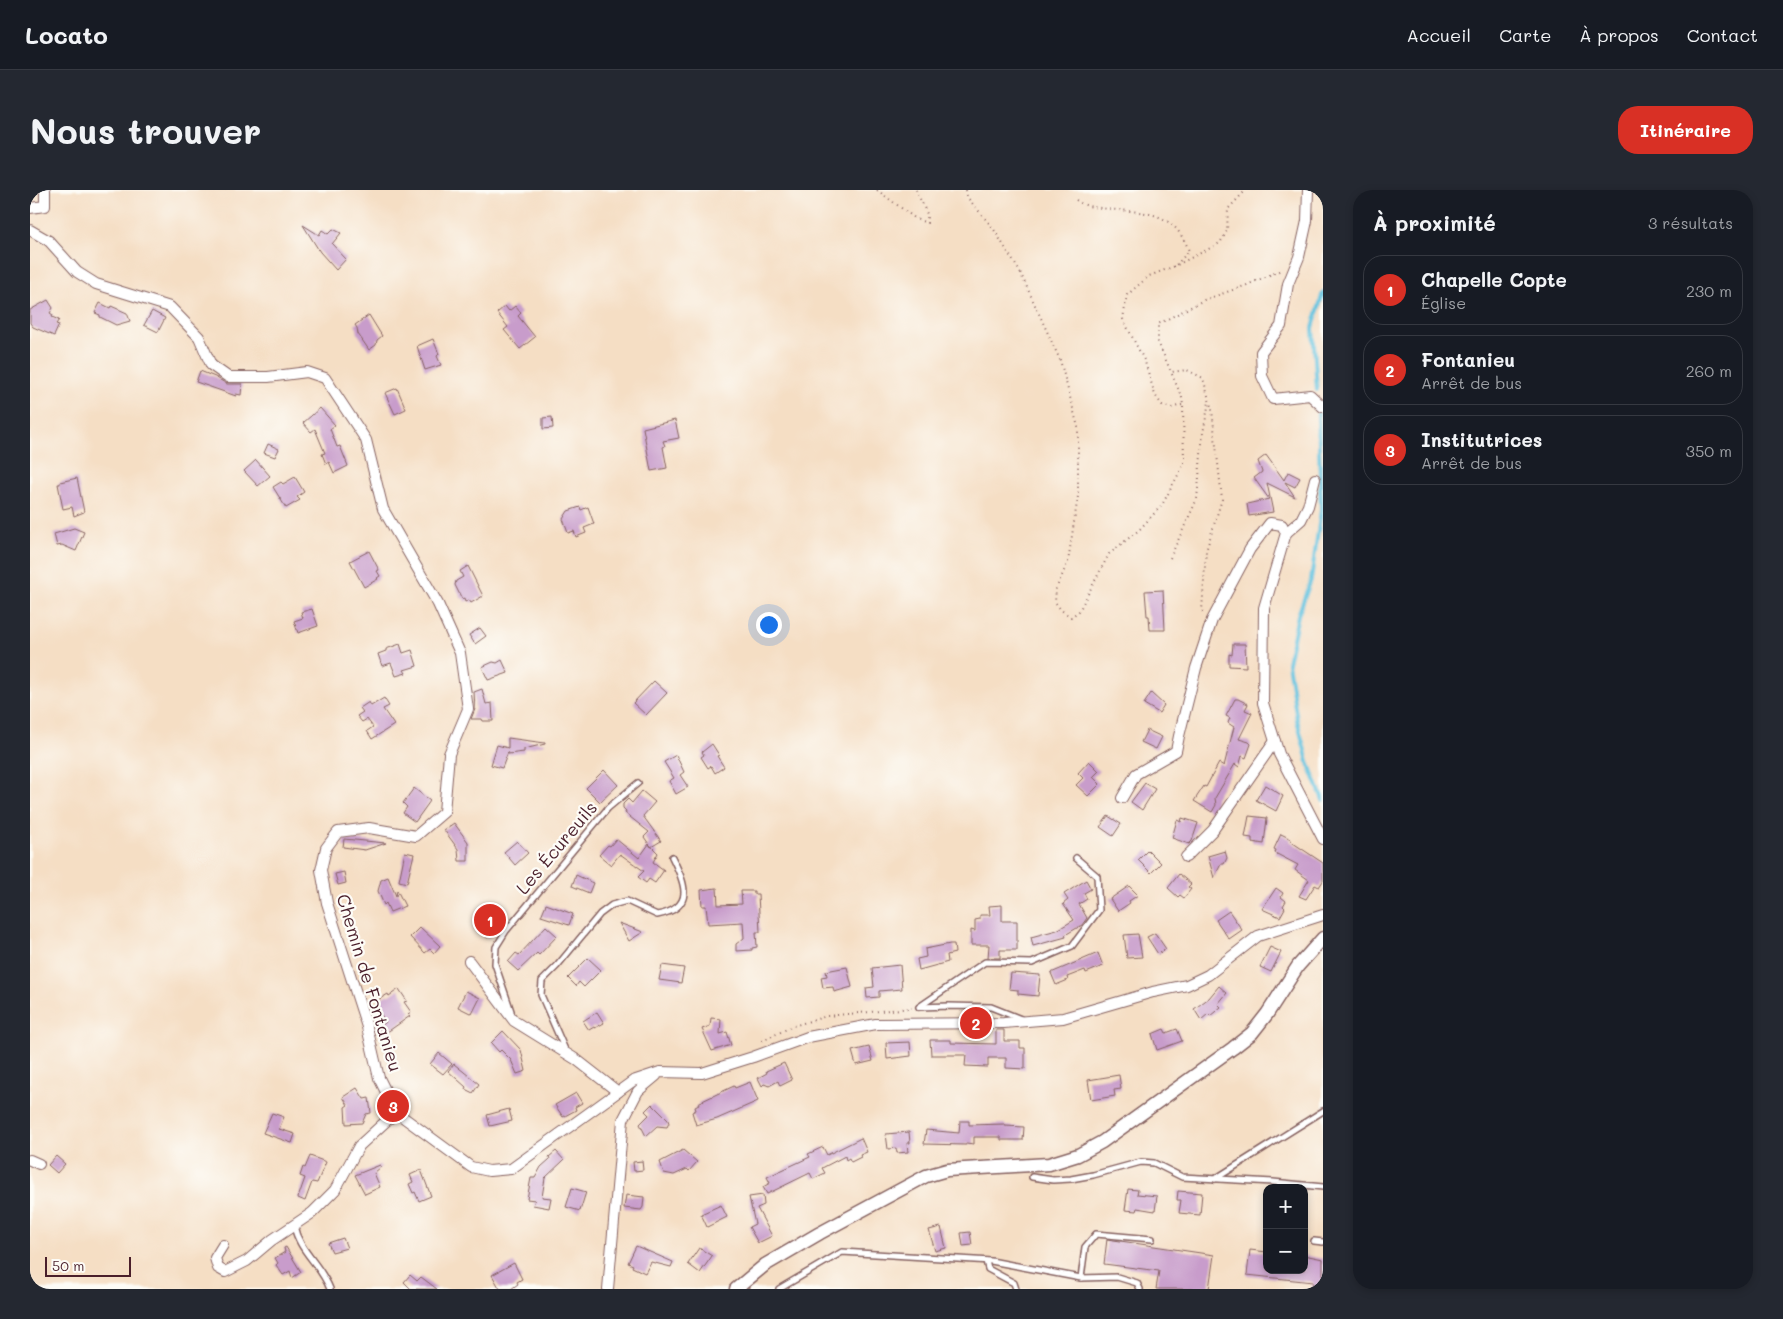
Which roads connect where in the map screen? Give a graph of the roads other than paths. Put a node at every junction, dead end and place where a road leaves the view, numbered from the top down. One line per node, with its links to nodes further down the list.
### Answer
1 (45, 190): 3 (street)
2 (1308, 190): 5 (street)
3 (30, 208)
4 (30, 230): 24 (street, Chemin de Fontanieu)
5 (1323, 407)
6 (1315, 479): 7 (street)
7 (1286, 533): 8 (street); 10 (street)
8 (1274, 741): 11 (street); 13 (street)
9 (638, 783): 18 (lane, Les Écureuils)
10 (1122, 798)
11 (1323, 839)
12 (672, 857): 20 (lane)
13 (1186, 857)
14 (1076, 858): 19 (lane)
15 (1323, 915): 19 (street, Chemin de Fontanieu)
16 (1323, 938): 37 (street)
17 (469, 961): 18 (street)
18 (514, 1021): 20 (street)
19 (1026, 1021): 21 (street, Chemin de Fontanieu)
20 (566, 1054): 22 (street)
21 (660, 1072): 22 (street, Chemin de Fontanieu); 36 (street)
22 (618, 1092): 24 (street, Chemin de Fontanieu)
23 (1323, 1111): 26 (lane)
24 (396, 1112): 28 (street)
25 (1032, 1176): 26 (lane)
26 (1214, 1179): 27 (lane)
27 (1323, 1187)
28 (293, 1225): 32 (street); 35 (lane)
29 (1152, 1239): 34 (lane)
30 (1314, 1241): 31 (lane)
31 (1323, 1242)
32 (223, 1245)
33 (986, 1261): 34 (lane); 38 (lane); 39 (lane)
34 (1081, 1278): 40 (lane)
35 (330, 1289)
36 (608, 1289)
37 (736, 1289)
38 (779, 1289)
39 (1016, 1289)
40 (1140, 1289)

